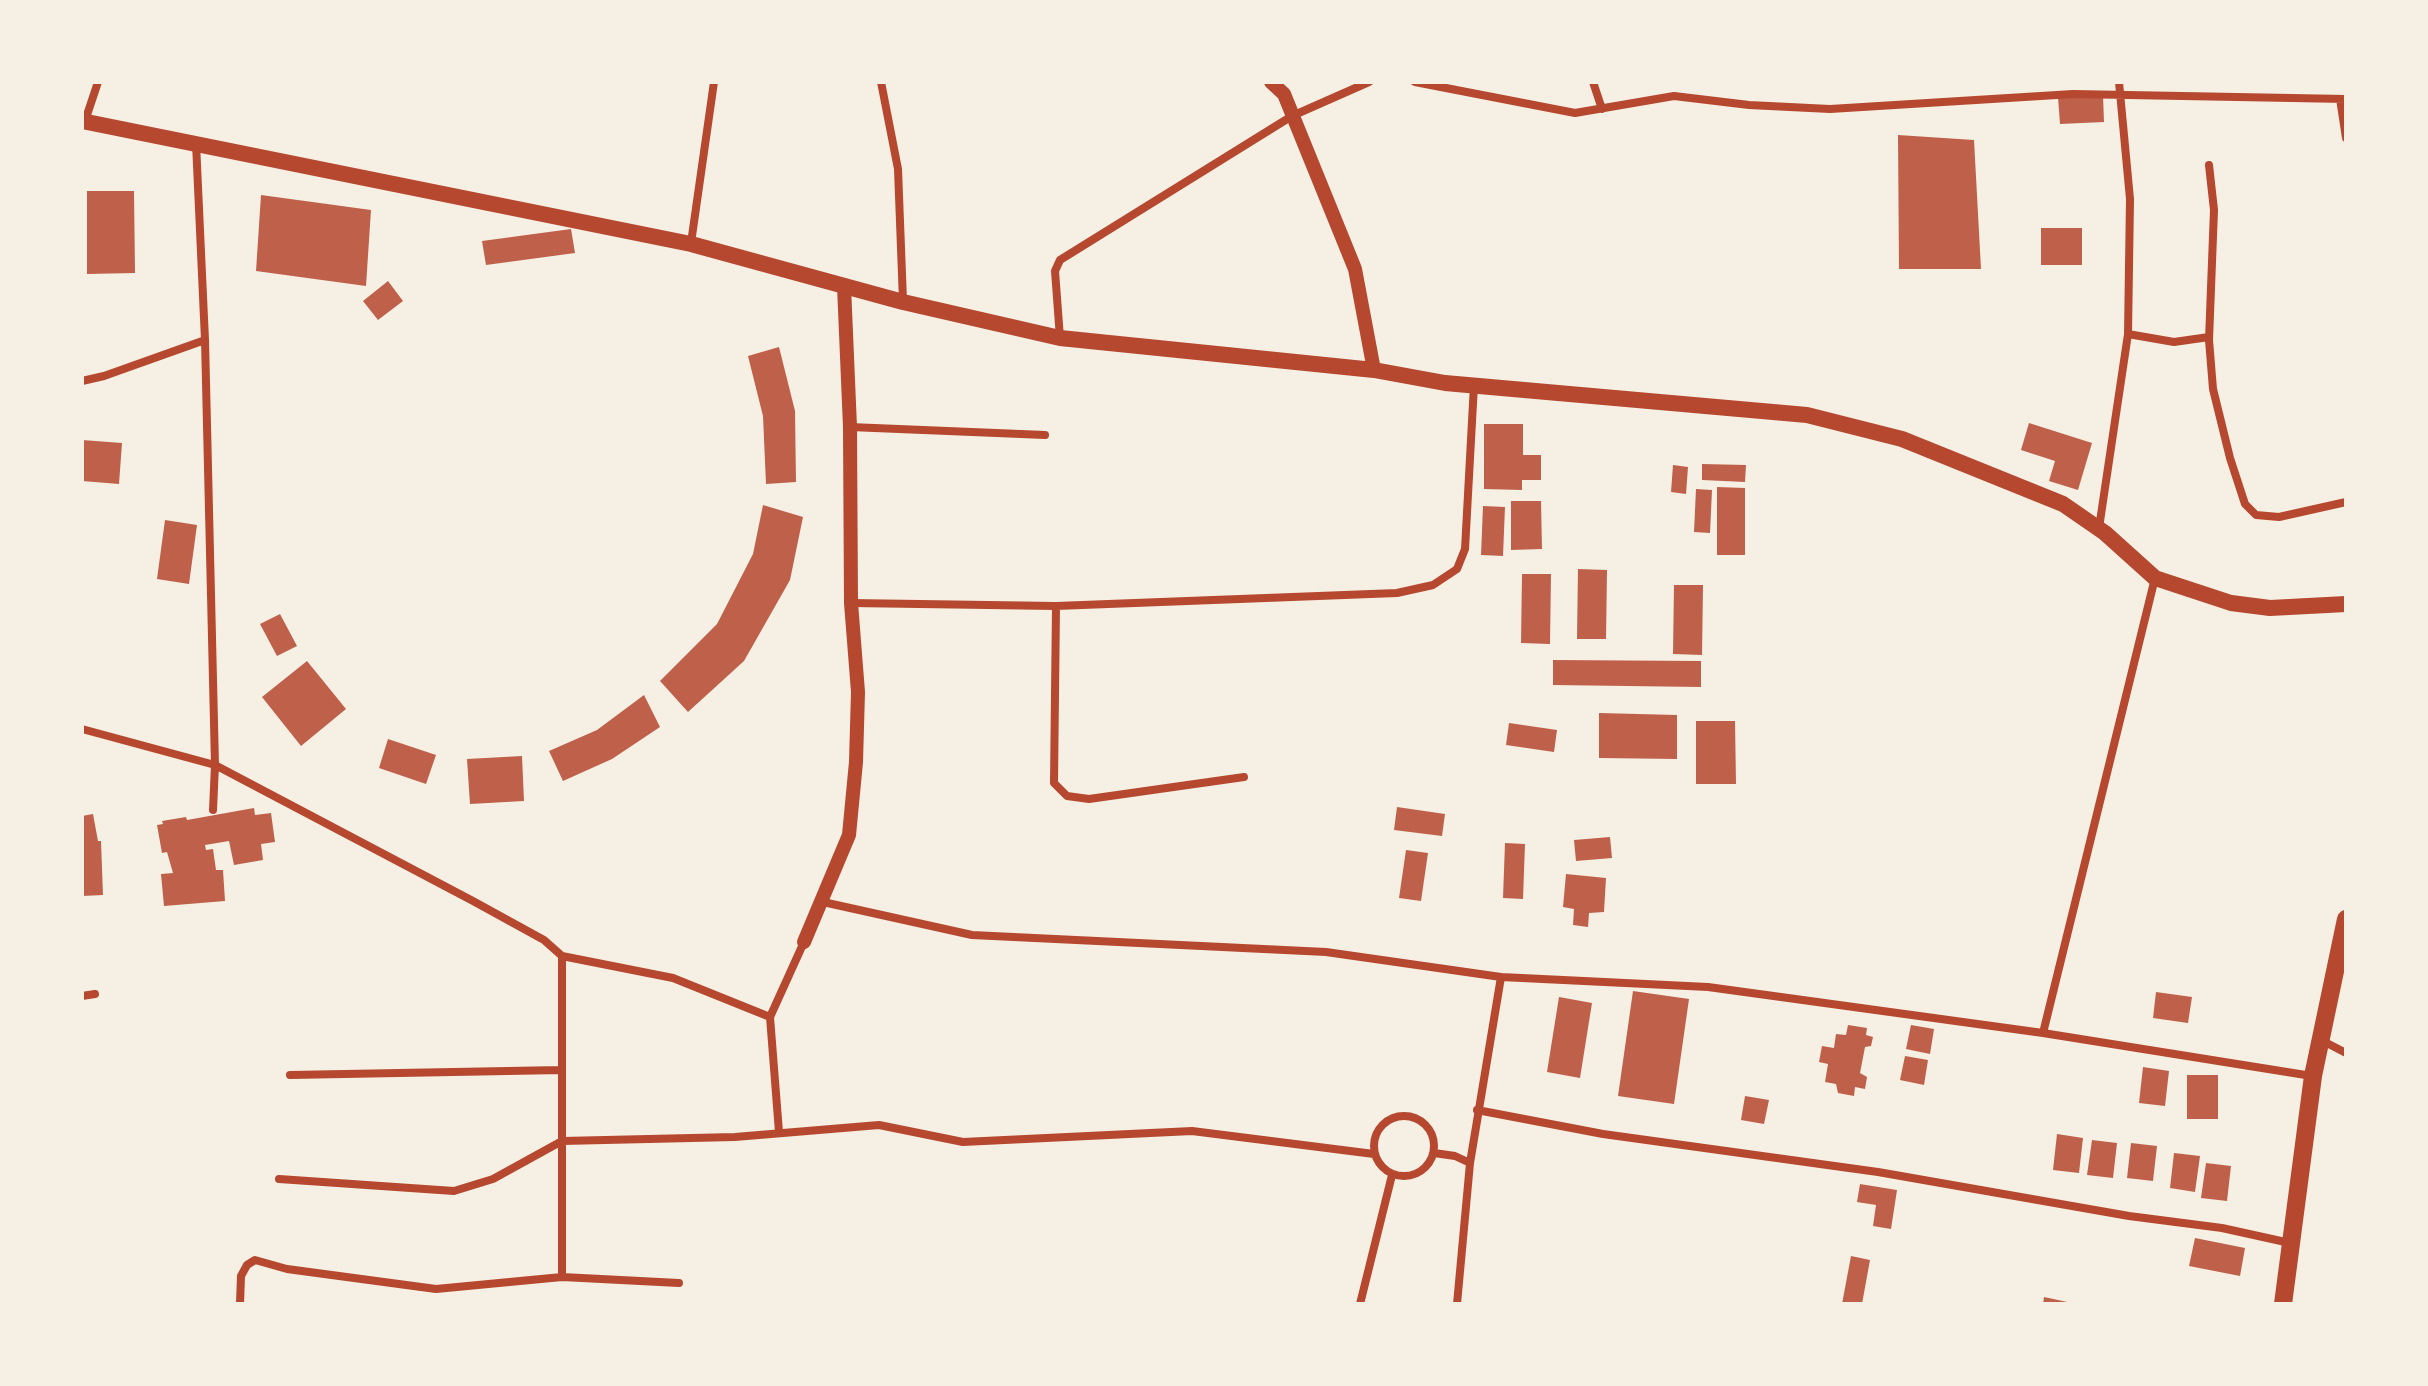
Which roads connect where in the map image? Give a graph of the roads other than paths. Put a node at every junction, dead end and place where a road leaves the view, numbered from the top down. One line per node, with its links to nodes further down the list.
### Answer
1 (98, 82): 13 (street)
2 (714, 82): 17 (street)
3 (881, 82): 19 (street)
4 (1271, 82): 12 (street)
5 (1369, 82): 12 (street)
6 (1415, 82): 11 (street)
7 (1593, 82): 11 (street)
8 (2119, 82): 9 (street)
9 (2121, 95): 10 (street); 11 (street); 20 (street)
10 (2343, 99): 14 (street)
11 (1602, 109)
12 (1292, 116): 22 (street); 24 (street)
13 (83, 121): 15 (main road)
14 (2346, 138)
15 (196, 143): 17 (main road); 23 (street)
16 (2209, 165): 21 (street)
17 (691, 244): 18 (main road)
18 (844, 286): 19 (main road); 27 (street)
19 (903, 302): 22 (main road)
20 (2128, 334): 21 (street); 30 (street)
21 (2209, 337): 29 (street)
22 (1060, 338): 24 (main road)
23 (205, 340): 25 (street); 36 (street)
24 (1374, 370): 26 (main road)
25 (82, 381)
26 (1474, 385): 30 (main road); 34 (street)
27 (850, 427): 28 (street); 32 (street)
28 (1045, 435)
29 (2346, 502)
30 (2099, 529): 31 (main road)
31 (2155, 578): 33 (main road); 47 (street)
32 (851, 603): 34 (street); 39 (street)
33 (2346, 604)
34 (1056, 606): 37 (street)
35 (82, 729): 36 (street)
36 (215, 765): 38 (street); 42 (street)
37 (1244, 777)
38 (213, 810)
39 (823, 902): 41 (street); 43 (street)
40 (2346, 919): 48 (main road)
41 (804, 942): 46 (street)
42 (562, 956): 46 (street); 50 (street)
43 (1501, 977): 47 (street); 53 (street)
44 (95, 994): 45 (street)
45 (82, 996)
46 (770, 1017): 54 (street)
47 (2043, 1033): 52 (street)
48 (2320, 1040): 49 (street); 52 (main road)
49 (2346, 1053)
50 (562, 1070): 51 (street); 55 (street)
51 (290, 1075)
52 (2313, 1076): 61 (main road)
53 (1477, 1110): 58 (street); 61 (street)
54 (779, 1132): 55 (street); 57 (street)
55 (562, 1141): 60 (street); 62 (street)
56 (1434, 1153): 57 (street); 58 (street); 59 (street)
57 (1374, 1154): 59 (street)
58 (1470, 1163): 66 (street)
59 (1392, 1175): 65 (street)
60 (279, 1179)
61 (2290, 1243): 67 (main road)
62 (562, 1277): 63 (street); 64 (street)
63 (679, 1283)
64 (240, 1304)
65 (1360, 1304)
66 (1457, 1304)
67 (2283, 1304)

